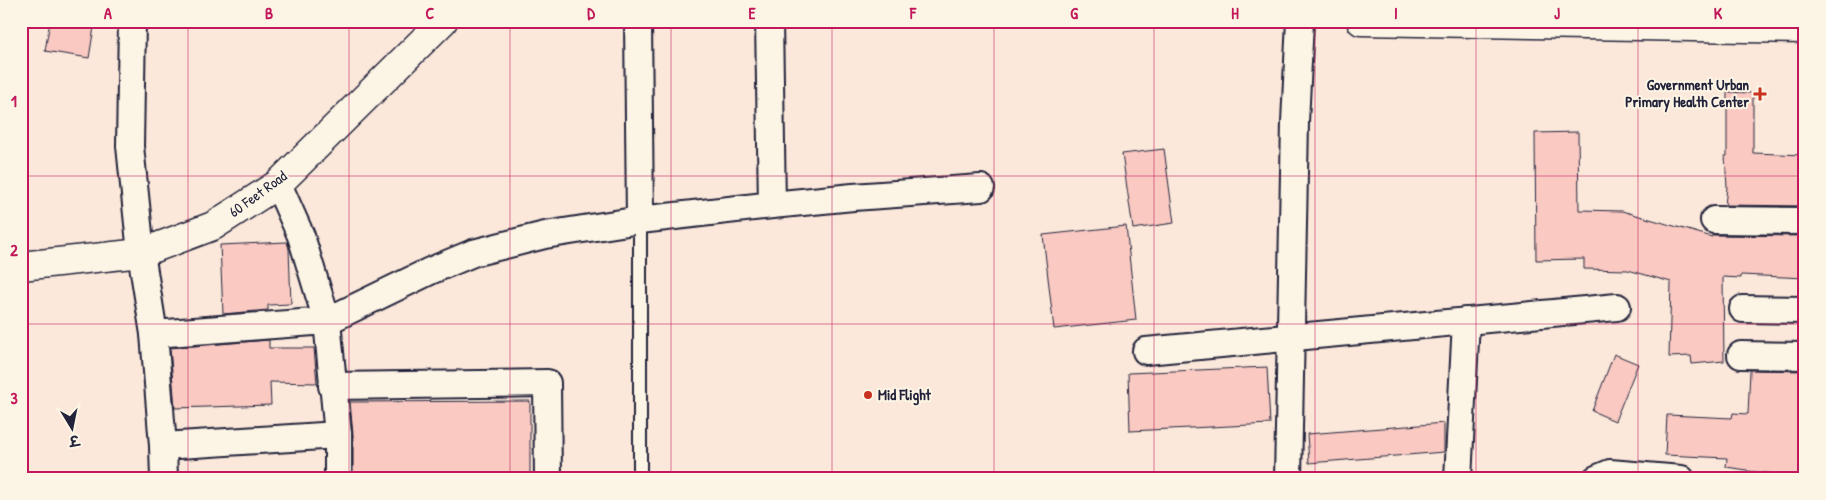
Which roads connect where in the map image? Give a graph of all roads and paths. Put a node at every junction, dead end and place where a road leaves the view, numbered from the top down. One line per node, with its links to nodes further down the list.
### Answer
1 (132, 21): 14 (street)
2 (443, 21): 8 (main road, 60 Feet Road)
3 (638, 21): 11 (street)
4 (769, 21): 10 (street)
5 (1300, 21): 22 (street)
6 (1361, 21): 7 (main road)
7 (1805, 28)
8 (278, 184): 14 (main road, 60 Feet Road); 20 (street)
9 (981, 188): 10 (street)
10 (772, 205): 11 (street)
11 (640, 220): 20 (street); 32 (lane)
12 (1714, 220): 13 (street)
13 (1805, 221)
14 (141, 253): 15 (main road, 60 Feet Road); 21 (street)
15 (21, 266)
16 (1617, 307): 19 (street)
17 (1743, 309): 18 (street)
18 (1805, 310)
19 (1466, 321): 22 (street); 34 (street)
20 (326, 322): 21 (street); 26 (street)
21 (154, 334): 28 (street)
22 (1290, 338): 23 (street); 33 (street)
23 (1146, 351)
24 (1741, 355): 25 (street)
25 (1805, 356)
26 (332, 386): 27 (street); 31 (street)
27 (338, 435): 28 (street); 30 (street)
28 (163, 446): 29 (street)
29 (164, 479)
30 (338, 479)
31 (548, 479)
32 (640, 479)
33 (1288, 479)
34 (1458, 479)
35 (1596, 479): 36 (street)
36 (1681, 479)

